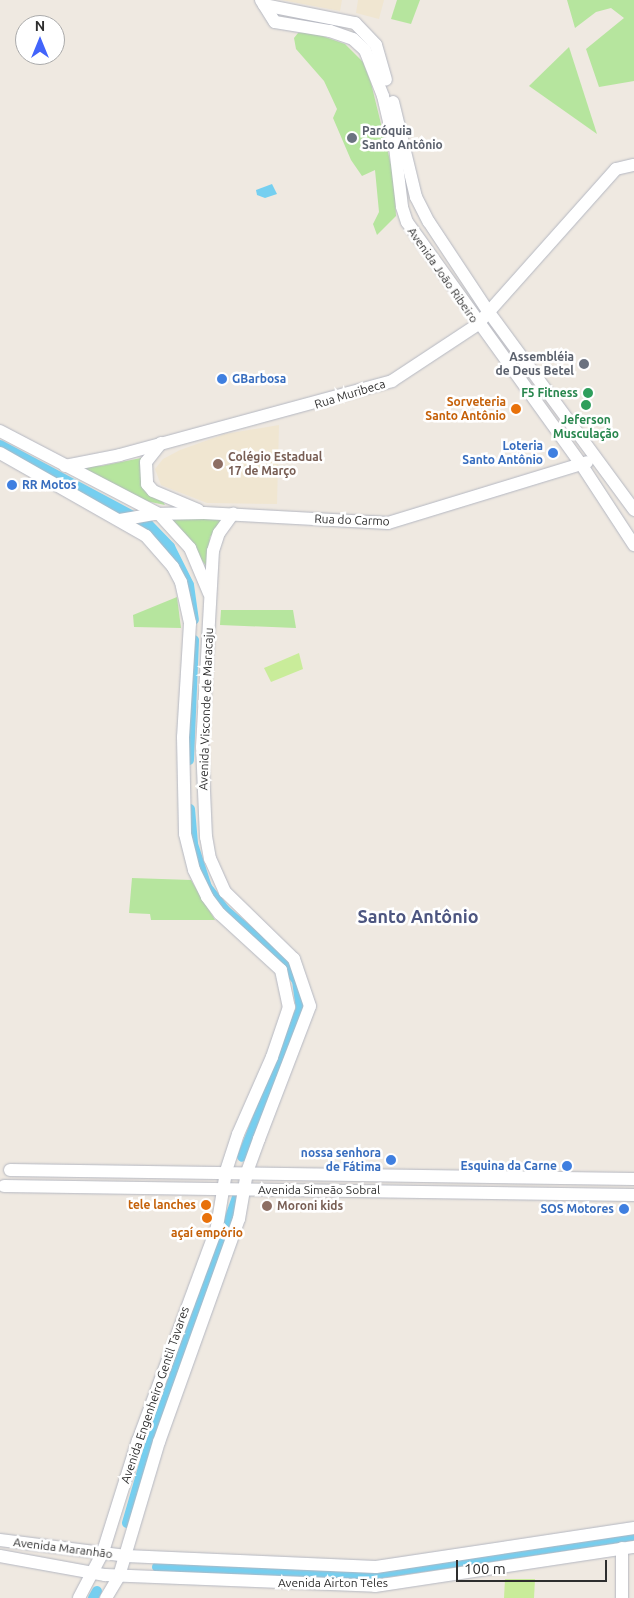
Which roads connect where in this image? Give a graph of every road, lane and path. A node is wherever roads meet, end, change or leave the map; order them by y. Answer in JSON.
{"nodes":[{"id":1,"x":263,"y":3,"type":"edge"},
{"id":2,"x":634,"y":165,"type":"edge"},
{"id":3,"x":488,"y":311,"type":"junction"},
{"id":4,"x":478,"y":325,"type":"junction"},
{"id":5,"x":0,"y":431,"type":"edge"},
{"id":6,"x":161,"y":444,"type":"junction"},
{"id":7,"x":0,"y":454,"type":"edge"},
{"id":8,"x":596,"y":458,"type":"junction"},
{"id":9,"x":581,"y":464,"type":"junction"},
{"id":10,"x":65,"y":466,"type":"junction"},
{"id":11,"x":634,"y":510,"type":"edge"},
{"id":12,"x":204,"y":513,"type":"junction"},
{"id":13,"x":156,"y":514,"type":"junction"},
{"id":14,"x":233,"y":514,"type":"junction"},
{"id":15,"x":125,"y":519,"type":"junction"},
{"id":16,"x":634,"y":545,"type":"edge"},
{"id":17,"x":211,"y":600,"type":"junction"},
{"id":18,"x":10,"y":1170,"type":"dead end"},
{"id":19,"x":226,"y":1172,"type":"junction"},
{"id":20,"x":247,"y":1172,"type":"junction"},
{"id":21,"x":634,"y":1179,"type":"edge"},
{"id":22,"x":4,"y":1186,"type":"dead end"},
{"id":23,"x":225,"y":1190,"type":"junction"},
{"id":24,"x":246,"y":1190,"type":"junction"},
{"id":25,"x":634,"y":1195,"type":"edge"},
{"id":26,"x":634,"y":1528,"type":"edge"},
{"id":27,"x":0,"y":1540,"type":"edge"},
{"id":28,"x":628,"y":1547,"type":"edge"},
{"id":29,"x":103,"y":1552,"type":"junction"},
{"id":30,"x":0,"y":1556,"type":"edge"},
{"id":31,"x":126,"y":1556,"type":"junction"},
{"id":32,"x":93,"y":1573,"type":"junction"},
{"id":33,"x":119,"y":1576,"type":"junction"},
{"id":34,"x":79,"y":1598,"type":"edge"},
{"id":35,"x":106,"y":1598,"type":"edge"},
{"id":36,"x":622,"y":1598,"type":"edge"}],
"edges":[{"from":1,"to":3,"type":"main road","name":"Avenida João Ribeiro"},
{"from":1,"to":4,"type":"main road","name":"Avenida João Ribeiro"},
{"from":2,"to":3,"type":"main road","name":"Rua Muribeca"},
{"from":3,"to":4,"type":"main road","name":"Rua Muribeca"},
{"from":3,"to":8,"type":"main road","name":"Avenida João Ribeiro"},
{"from":4,"to":6,"type":"main road","name":"Rua Muribeca"},
{"from":4,"to":9,"type":"main road","name":"Avenida João Ribeiro"},
{"from":5,"to":10,"type":"main road","name":"Avenida Visconde de Maracaju"},
{"from":6,"to":10,"type":"main road","name":"Rua Muribeca"},
{"from":6,"to":12,"type":"main road"},
{"from":7,"to":15,"type":"main road","name":"Avenida Visconde de Maracaju"},
{"from":8,"to":9,"type":"main road","name":"Rua do Carmo"},
{"from":8,"to":11,"type":"main road","name":"Avenida João Ribeiro"},
{"from":9,"to":14,"type":"main road","name":"Rua do Carmo"},
{"from":9,"to":16,"type":"main road","name":"Avenida João Ribeiro"},
{"from":10,"to":13,"type":"main road","name":"Avenida Visconde de Maracaju"},
{"from":12,"to":13,"type":"main road","name":"Rua do Carmo"},
{"from":12,"to":14,"type":"main road","name":"Rua do Carmo"},
{"from":13,"to":15,"type":"main road","name":"Rua do Carmo"},
{"from":13,"to":17,"type":"main road","name":"Avenida Visconde de Maracaju"},
{"from":14,"to":17,"type":"main road"},
{"from":15,"to":19,"type":"main road","name":"Avenida Visconde de Maracaju"},
{"from":17,"to":20,"type":"main road","name":"Avenida Visconde de Maracaju"},
{"from":18,"to":19,"type":"main road","name":"Avenida Simeão Sobral"},
{"from":19,"to":20,"type":"main road","name":"Avenida Simeão Sobral"},
{"from":19,"to":23,"type":"main road","name":"Avenida Visconde de Maracaju"},
{"from":20,"to":21,"type":"main road","name":"Avenida Simeão Sobral"},
{"from":20,"to":24,"type":"main road","name":"Avenida Engenheiro Gentil Tavares"},
{"from":22,"to":23,"type":"main road","name":"Avenida Simeão Sobral"},
{"from":23,"to":24,"type":"main road","name":"Avenida Simeão Sobral"},
{"from":23,"to":29,"type":"main road","name":"Avenida Engenheiro Gentil Tavares"},
{"from":24,"to":25,"type":"main road","name":"Avenida Simeão Sobral"},
{"from":24,"to":31,"type":"main road","name":"Avenida Engenheiro Gentil Tavares"},
{"from":26,"to":31,"type":"main road","name":"Avenida Airton Teles"},
{"from":27,"to":29,"type":"main road","name":"Avenida Maranhão"},
{"from":28,"to":33,"type":"main road","name":"Avenida Airton Teles"},
{"from":28,"to":36,"type":"main road"},
{"from":29,"to":31,"type":"main road","name":"Avenida Maranhão"},
{"from":29,"to":32,"type":"main road","name":"Avenida Engenheiro Gentil Tavares"},
{"from":30,"to":32,"type":"main road","name":"Avenida Maranhão"},
{"from":31,"to":33,"type":"main road","name":"Avenida Engenheiro Gentil Tavares"},
{"from":32,"to":33,"type":"main road","name":"Avenida Airton Teles"},
{"from":32,"to":34,"type":"main road","name":"Avenida Engenheiro Gentil Tavares"},
{"from":33,"to":35,"type":"main road"}]}
